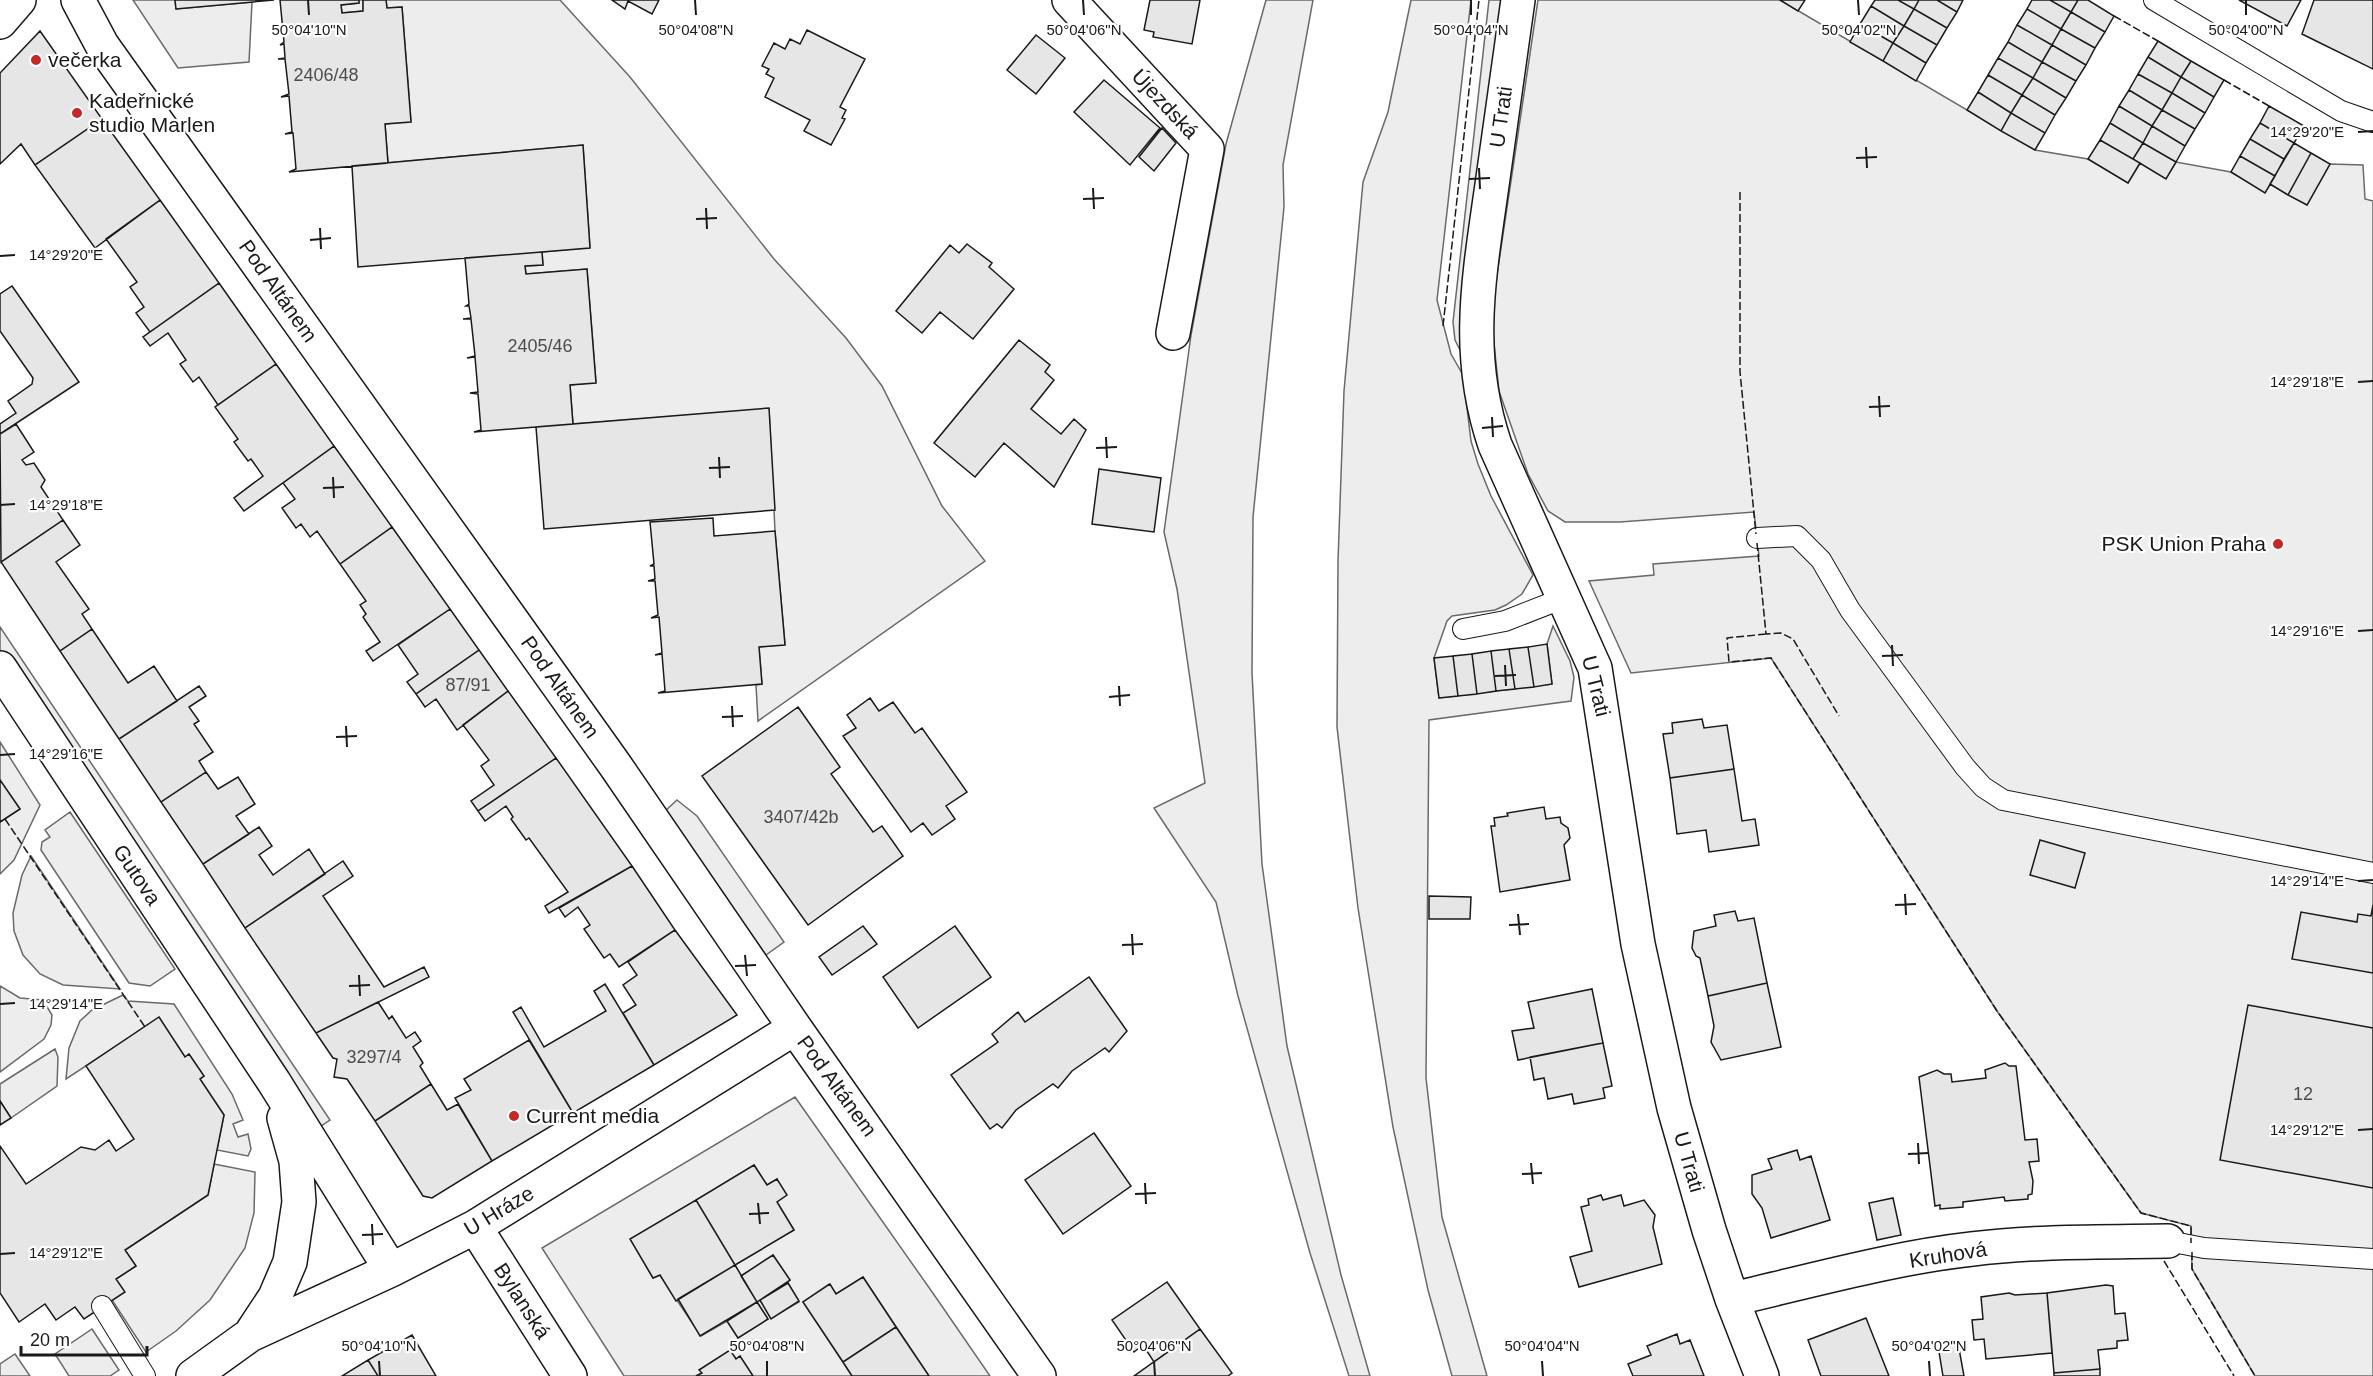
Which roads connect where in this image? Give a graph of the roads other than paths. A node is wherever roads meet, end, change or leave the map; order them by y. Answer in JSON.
{"nodes":[{"id":1,"x":19,"y":0,"type":"edge"},
{"id":2,"x":78,"y":0,"type":"edge"},
{"id":3,"x":1069,"y":0,"type":"edge"},
{"id":4,"x":1518,"y":0,"type":"edge"},
{"id":5,"x":2154,"y":0,"type":"edge"},
{"id":6,"x":0,"y":22,"type":"edge"},
{"id":7,"x":2373,"y":123,"type":"edge"},
{"id":8,"x":1173,"y":333,"type":"dead end"},
{"id":9,"x":1757,"y":538,"type":"dead end"},
{"id":10,"x":1564,"y":598,"type":"junction"},
{"id":11,"x":1463,"y":629,"type":"dead end"},
{"id":12,"x":0,"y":668,"type":"edge"},
{"id":13,"x":2373,"y":873,"type":"edge"},
{"id":14,"x":795,"y":1028,"type":"junction"},
{"id":15,"x":274,"y":1082,"type":"junction"},
{"id":16,"x":475,"y":1227,"type":"junction"},
{"id":17,"x":2168,"y":1241,"type":"joint"},
{"id":18,"x":2373,"y":1259,"type":"edge"},
{"id":19,"x":391,"y":1270,"type":"junction"},
{"id":20,"x":1732,"y":1299,"type":"junction"},
{"id":21,"x":102,"y":1306,"type":"dead end"},
{"id":22,"x":250,"y":1335,"type":"junction"},
{"id":23,"x":141,"y":1371,"type":"edge"},
{"id":24,"x":193,"y":1376,"type":"edge"},
{"id":25,"x":570,"y":1376,"type":"edge"},
{"id":26,"x":1039,"y":1376,"type":"edge"},
{"id":27,"x":1762,"y":1376,"type":"edge"}],
"edges":[{"from":1,"to":6,"type":"street"},
{"from":2,"to":14,"type":"street","name":"Pod Altánem"},
{"from":3,"to":8,"type":"street","name":"Újezdská"},
{"from":4,"to":10,"type":"street","name":"U Trati"},
{"from":5,"to":7,"type":"lane"},
{"from":9,"to":13,"type":"lane"},
{"from":10,"to":11,"type":"lane"},
{"from":10,"to":20,"type":"street","name":"U Trati"},
{"from":12,"to":15,"type":"street","name":"Gutova"},
{"from":14,"to":16,"type":"street","name":"U Hráze"},
{"from":14,"to":26,"type":"street","name":"Pod Altánem"},
{"from":15,"to":19,"type":"street","name":"Gutova"},
{"from":15,"to":22,"type":"street","name":"Gutova"},
{"from":16,"to":19,"type":"street","name":"U Hráze"},
{"from":16,"to":25,"type":"street","name":"Bylanská"},
{"from":17,"to":18,"type":"lane"},
{"from":17,"to":20,"type":"street","name":"Kruhová"},
{"from":19,"to":22,"type":"street","name":"U Hráze"},
{"from":20,"to":27,"type":"street","name":"U Trati"},
{"from":21,"to":23,"type":"lane"},
{"from":22,"to":24,"type":"street","name":"U Hráze"}]}
